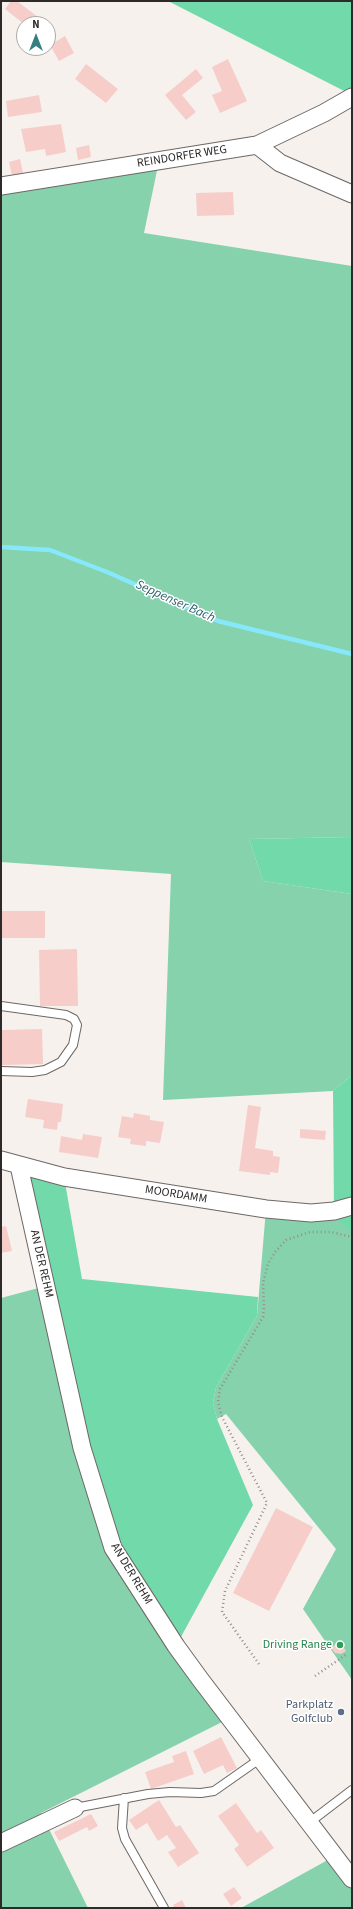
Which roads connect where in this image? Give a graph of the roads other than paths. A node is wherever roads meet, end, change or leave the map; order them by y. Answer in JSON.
{"nodes":[{"id":1,"x":352,"y":97,"type":"edge"},
{"id":2,"x":257,"y":145,"type":"junction"},
{"id":3,"x":1,"y":186,"type":"edge"},
{"id":4,"x":352,"y":194,"type":"edge"},
{"id":5,"x":1,"y":1006,"type":"edge"},
{"id":6,"x":1,"y":1071,"type":"edge"},
{"id":7,"x":1,"y":1160,"type":"edge"},
{"id":8,"x":19,"y":1166,"type":"junction"},
{"id":9,"x":352,"y":1206,"type":"edge"},
{"id":10,"x":260,"y":1758,"type":"junction"},
{"id":11,"x":352,"y":1790,"type":"edge"},
{"id":12,"x":124,"y":1798,"type":"junction"},
{"id":13,"x":75,"y":1808,"type":"joint"},
{"id":14,"x":310,"y":1822,"type":"junction"},
{"id":15,"x":1,"y":1843,"type":"edge"},
{"id":16,"x":352,"y":1879,"type":"edge"},
{"id":17,"x":164,"y":1908,"type":"edge"}],
"edges":[{"from":1,"to":2,"type":"street","name":"REINDORFER WEG"},
{"from":2,"to":3,"type":"street","name":"REINDORFER WEG"},
{"from":2,"to":4,"type":"street"},
{"from":5,"to":6,"type":"lane"},
{"from":7,"to":8,"type":"street","name":"MOORDAMM"},
{"from":8,"to":9,"type":"street","name":"MOORDAMM"},
{"from":8,"to":10,"type":"street","name":"AN DER REHM"},
{"from":10,"to":12,"type":"lane"},
{"from":10,"to":14,"type":"street","name":"AN DER REHM"},
{"from":11,"to":14,"type":"lane"},
{"from":12,"to":13,"type":"lane"},
{"from":12,"to":17,"type":"lane"},
{"from":13,"to":15,"type":"street"},
{"from":14,"to":16,"type":"street","name":"AN DER REHM"}]}
